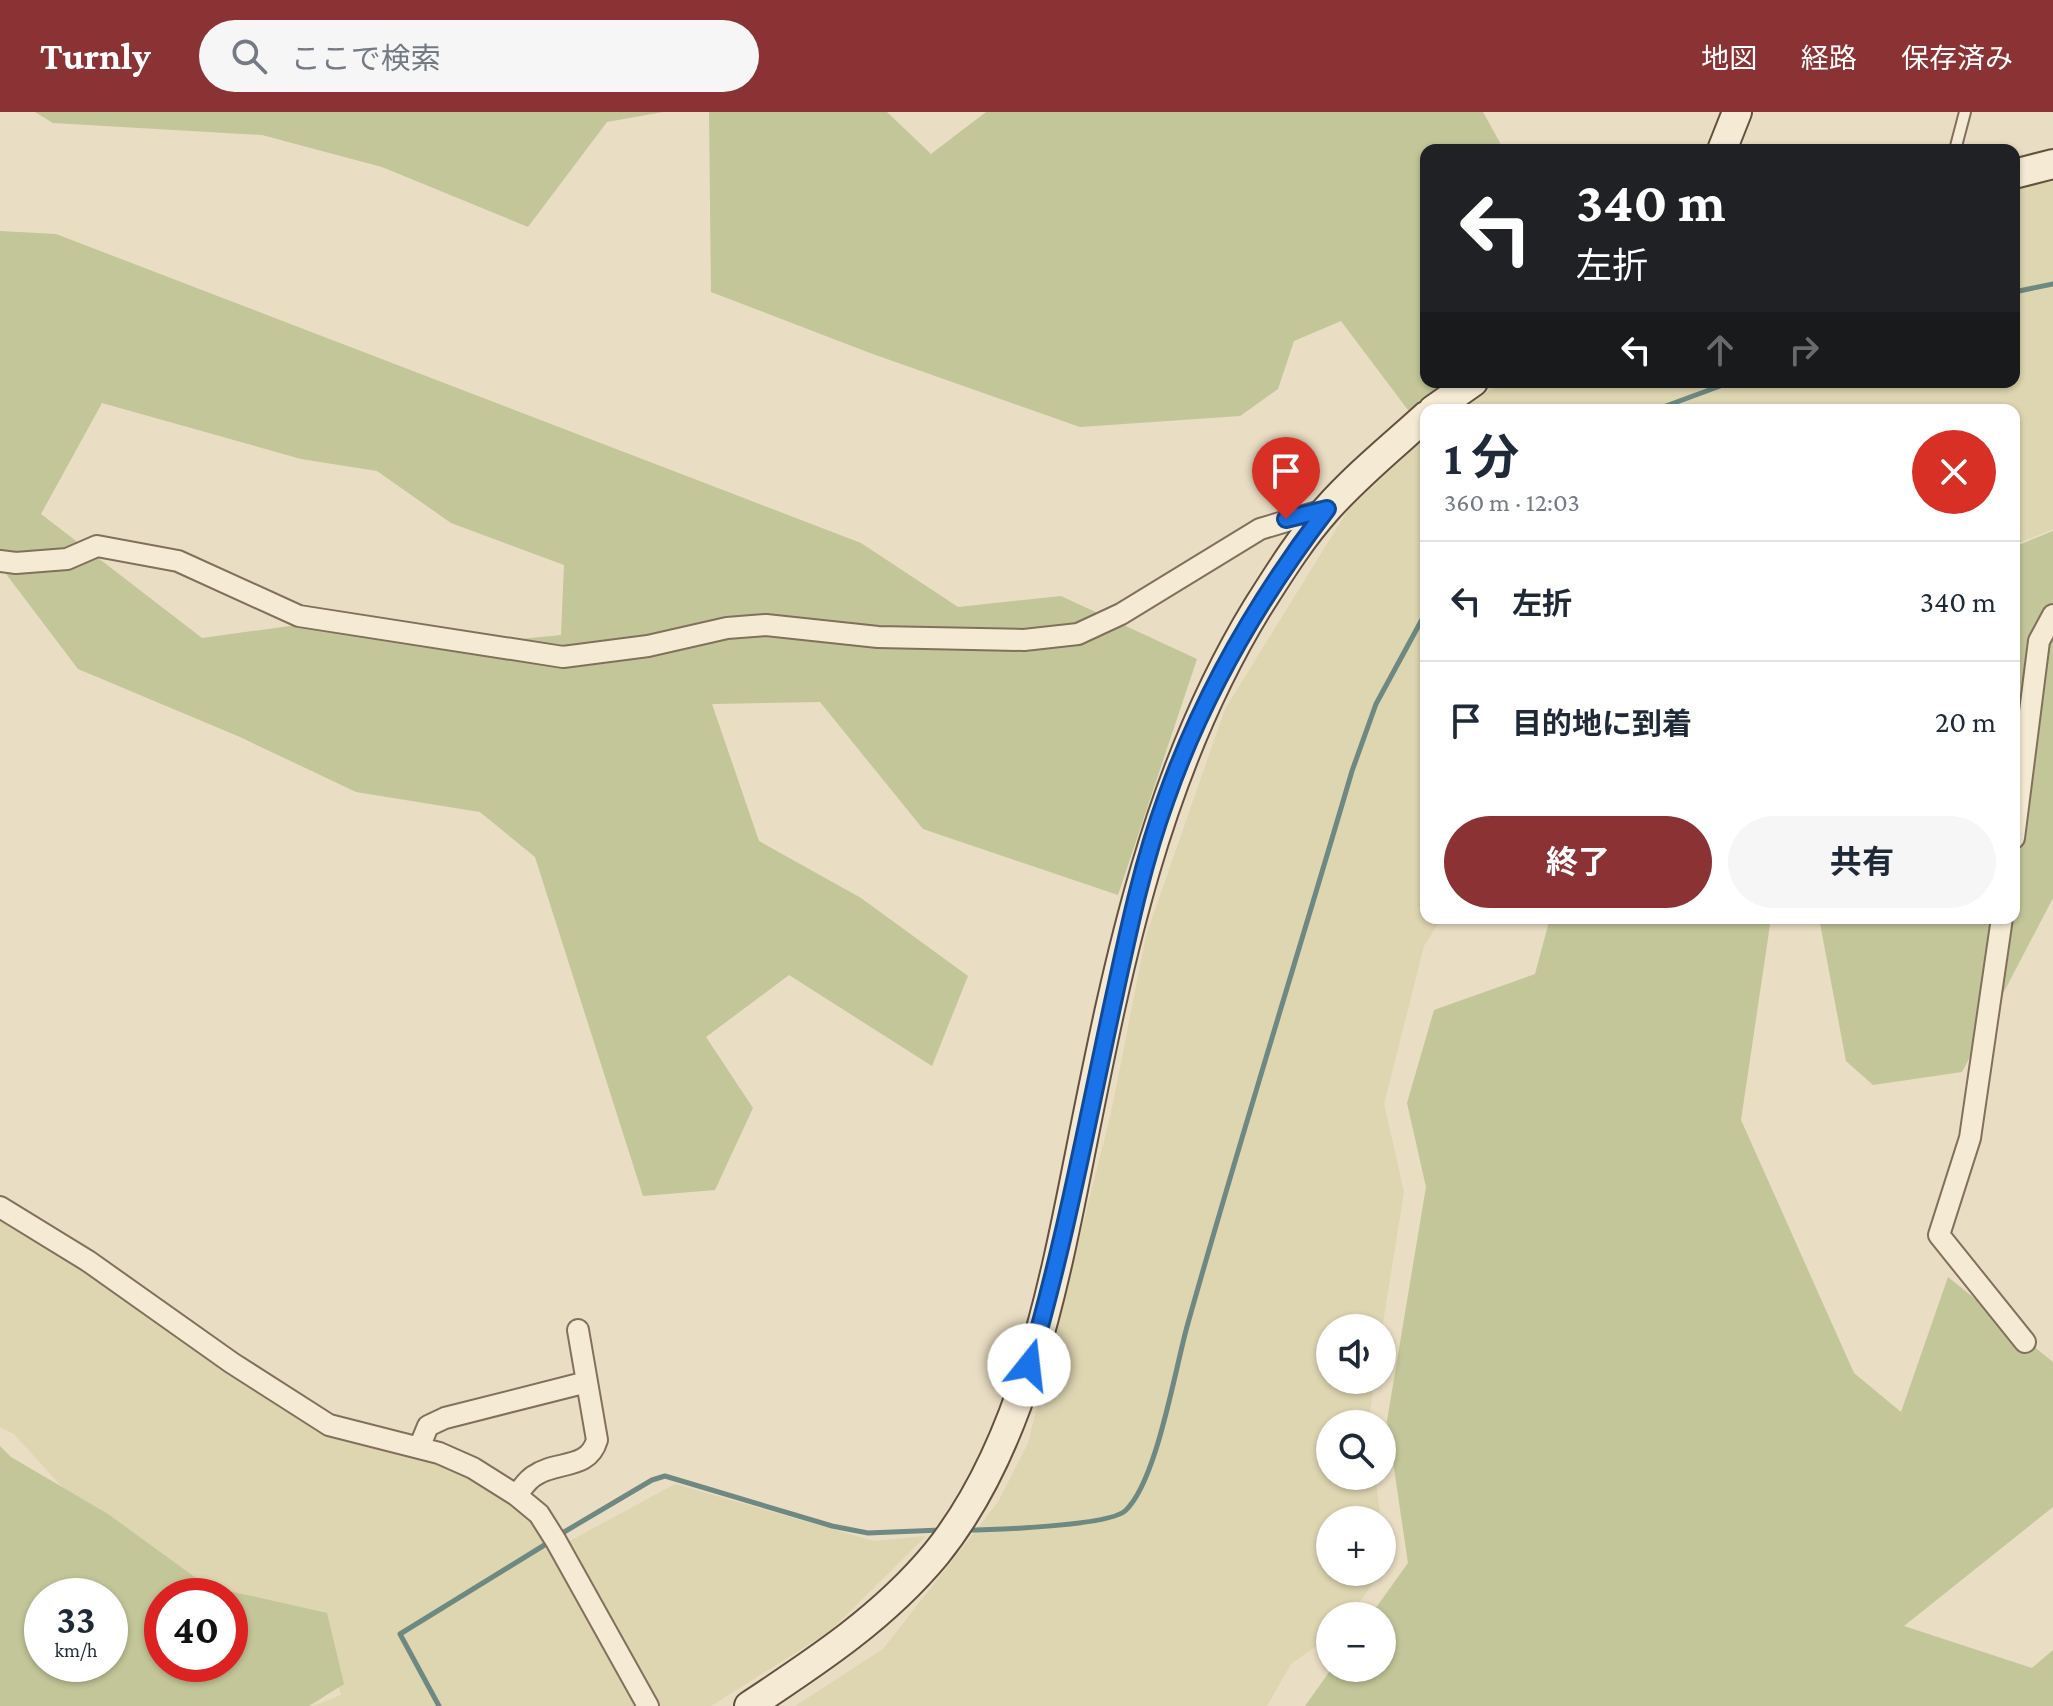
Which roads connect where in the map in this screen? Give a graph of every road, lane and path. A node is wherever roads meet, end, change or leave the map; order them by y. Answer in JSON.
{"nodes":[{"id":1,"x":1737,"y":112,"type":"edge"},
{"id":2,"x":1965,"y":112,"type":"edge"},
{"id":3,"x":1724,"y":144,"type":"edge"},
{"id":4,"x":1957,"y":144,"type":"edge"},
{"id":5,"x":2053,"y":164,"type":"edge"},
{"id":6,"x":2020,"y":172,"type":"edge"},
{"id":7,"x":1464,"y":388,"type":"edge"},
{"id":8,"x":1442,"y":404,"type":"edge"},
{"id":9,"x":1420,"y":422,"type":"edge"},
{"id":10,"x":1327,"y":509,"type":"junction"},
{"id":11,"x":0,"y":561,"type":"edge"},
{"id":12,"x":2053,"y":615,"type":"edge"},
{"id":13,"x":2020,"y":791,"type":"edge"},
{"id":14,"x":2001,"y":924,"type":"edge"},
{"id":15,"x":0,"y":1207,"type":"edge"},
{"id":16,"x":578,"y":1330,"type":"dead end"},
{"id":17,"x":2025,"y":1342,"type":"dead end"},
{"id":18,"x":587,"y":1382,"type":"junction"},
{"id":19,"x":419,"y":1448,"type":"junction"},
{"id":20,"x":516,"y":1495,"type":"junction"},
{"id":21,"x":648,"y":1706,"type":"edge"},
{"id":22,"x":749,"y":1706,"type":"edge"}],
"edges":[{"from":1,"to":3,"type":"street"},
{"from":2,"to":4,"type":"lane"},
{"from":5,"to":6,"type":"street"},
{"from":7,"to":8,"type":"street"},
{"from":9,"to":10,"type":"street"},
{"from":10,"to":11,"type":"street"},
{"from":10,"to":22,"type":"street"},
{"from":12,"to":13,"type":"street"},
{"from":14,"to":17,"type":"street"},
{"from":15,"to":19,"type":"street"},
{"from":16,"to":18,"type":"street"},
{"from":18,"to":19,"type":"street"},
{"from":18,"to":20,"type":"street"},
{"from":19,"to":20,"type":"street"},
{"from":20,"to":21,"type":"street"}]}
